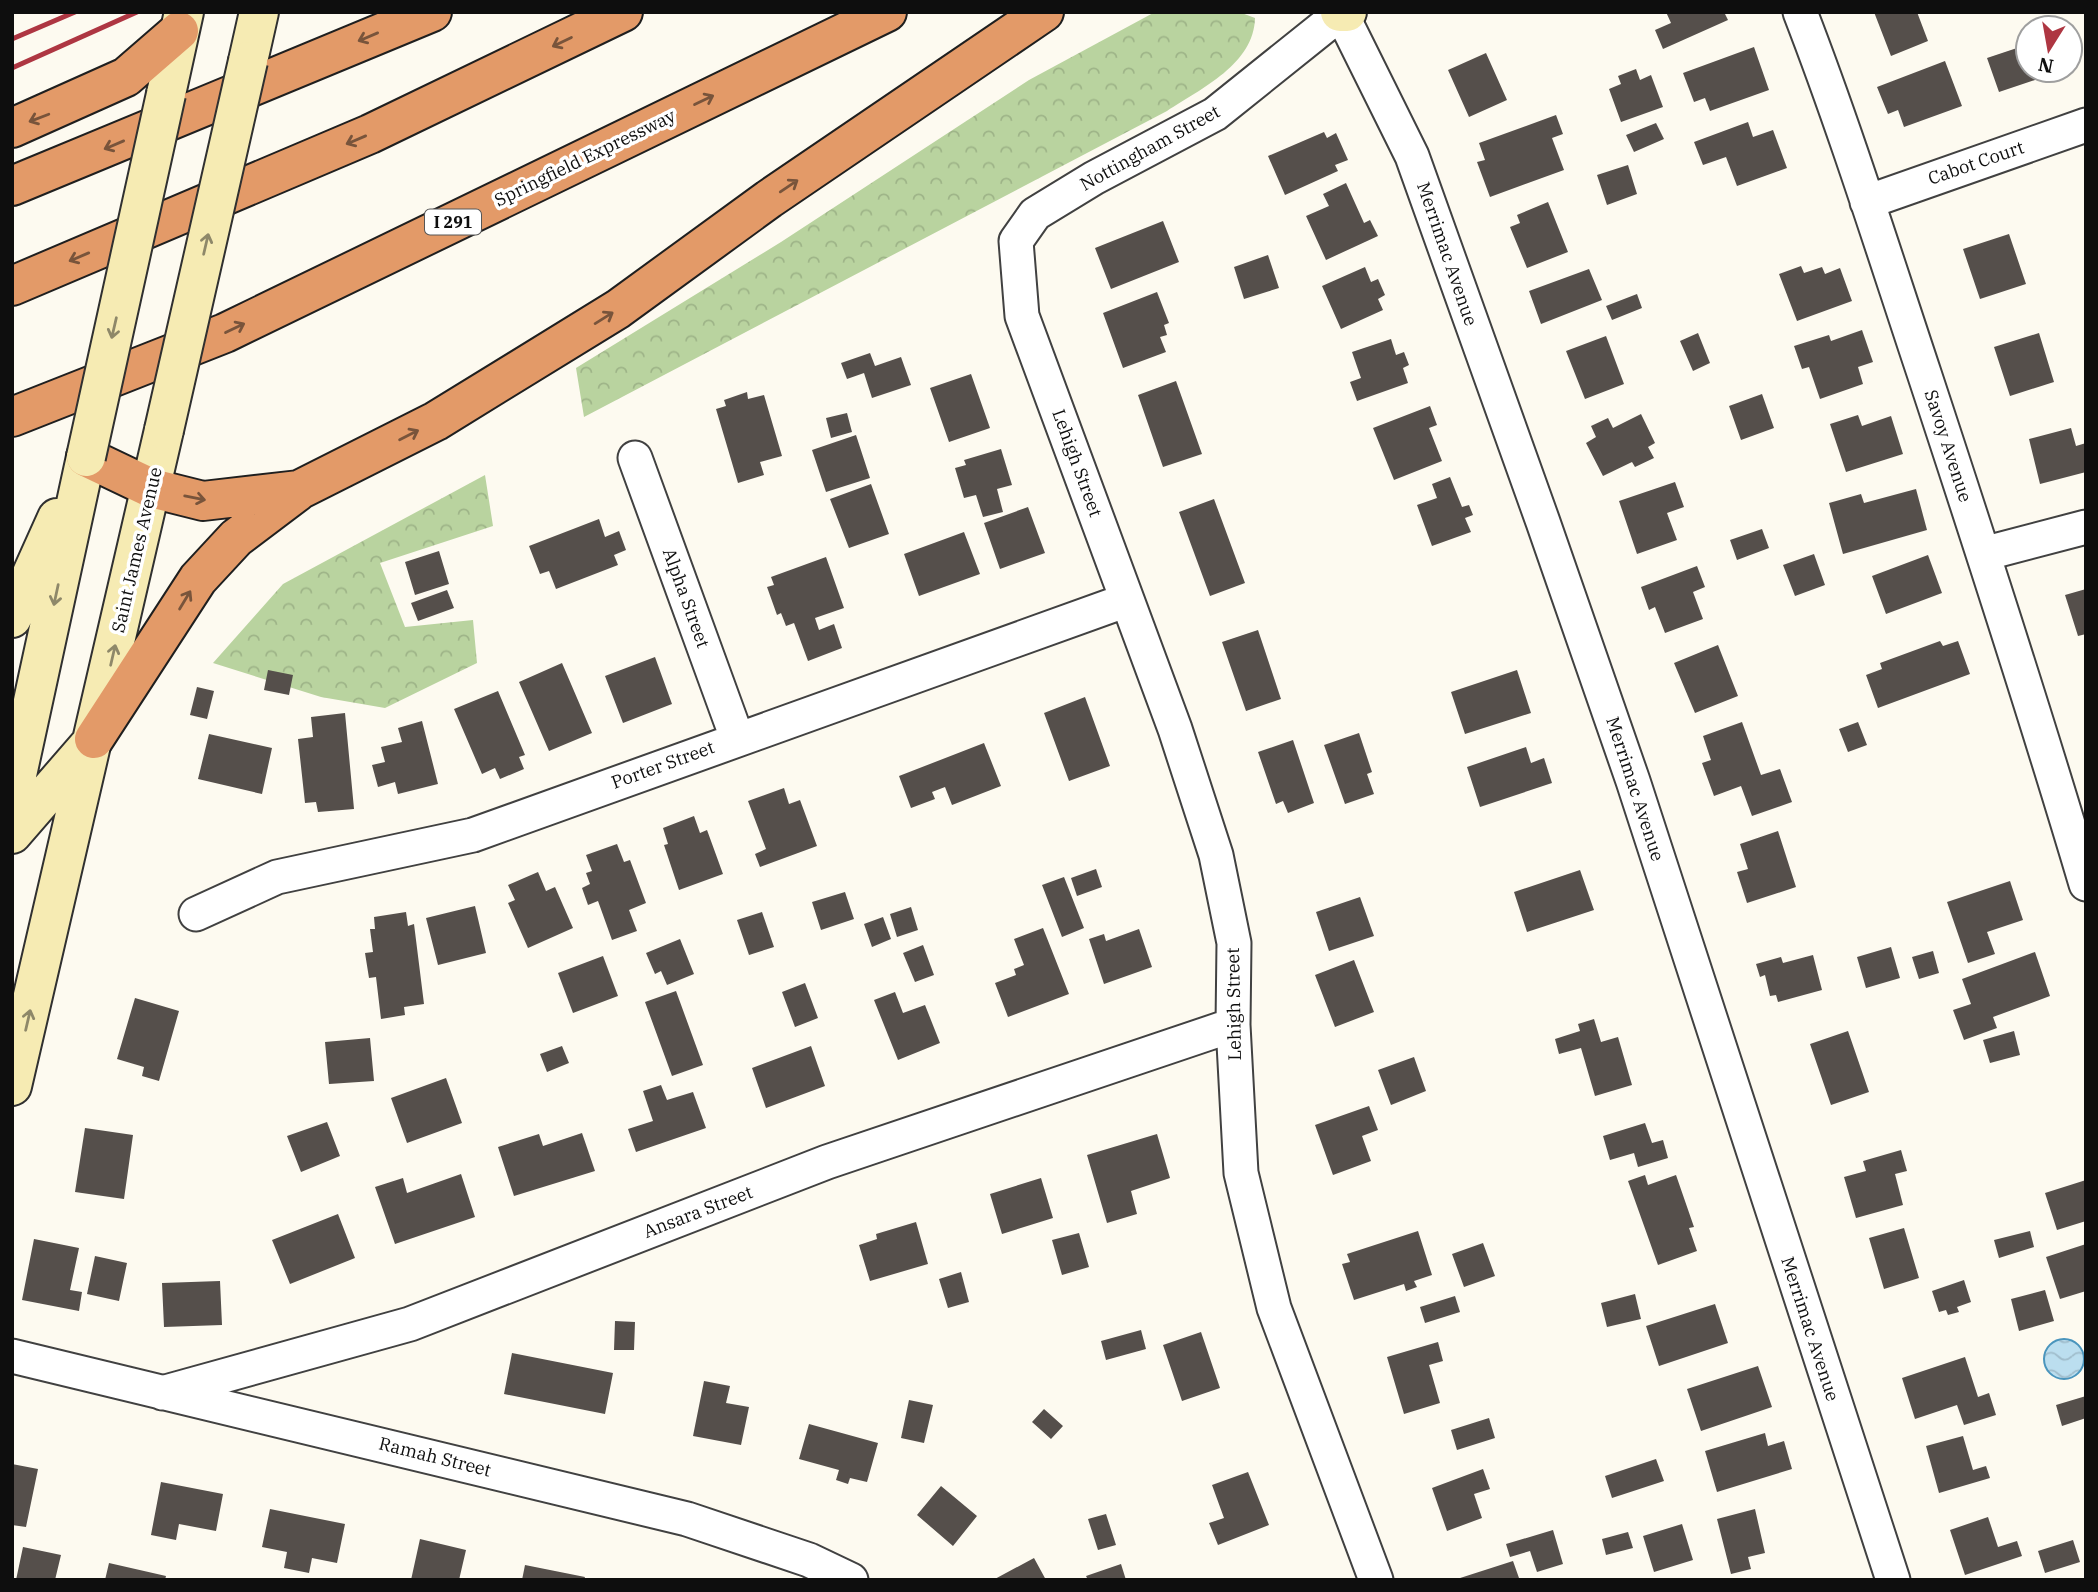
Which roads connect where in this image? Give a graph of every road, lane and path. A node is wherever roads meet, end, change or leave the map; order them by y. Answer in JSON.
{"nodes":[{"id":1,"x":259,"y":12,"type":"edge"},
{"id":2,"x":432,"y":12,"type":"edge"},
{"id":3,"x":623,"y":12,"type":"edge"},
{"id":4,"x":887,"y":12,"type":"edge"},
{"id":5,"x":1044,"y":12,"type":"edge"},
{"id":6,"x":1347,"y":12,"type":"edge"},
{"id":7,"x":1800,"y":12,"type":"edge"},
{"id":8,"x":1340,"y":13,"type":"edge"},
{"id":9,"x":182,"y":20,"type":"edge"},
{"id":10,"x":2086,"y":125,"type":"edge"},
{"id":11,"x":12,"y":128,"type":"edge"},
{"id":12,"x":12,"y":186,"type":"edge"},
{"id":13,"x":1867,"y":202,"type":"junction"},
{"id":14,"x":12,"y":286,"type":"edge"},
{"id":15,"x":1022,"y":316,"type":"joint"},
{"id":16,"x":12,"y":417,"type":"edge"},
{"id":17,"x":86,"y":457,"type":"junction"},
{"id":18,"x":635,"y":458,"type":"dead end"},
{"id":19,"x":151,"y":488,"type":"junction"},
{"id":20,"x":299,"y":490,"type":"junction"},
{"id":21,"x":2086,"y":527,"type":"edge"},
{"id":22,"x":1983,"y":554,"type":"junction"},
{"id":23,"x":1127,"y":600,"type":"junction"},
{"id":24,"x":12,"y":618,"type":"edge"},
{"id":25,"x":737,"y":738,"type":"junction"},
{"id":26,"x":94,"y":739,"type":"junction"},
{"id":27,"x":12,"y":797,"type":"edge"},
{"id":28,"x":12,"y":834,"type":"edge"},
{"id":29,"x":2086,"y":884,"type":"edge"},
{"id":30,"x":196,"y":915,"type":"dead end"},
{"id":31,"x":1233,"y":1025,"type":"junction"},
{"id":32,"x":12,"y":1086,"type":"edge"},
{"id":33,"x":12,"y":1356,"type":"edge"},
{"id":34,"x":162,"y":1393,"type":"junction"},
{"id":35,"x":1890,"y":1579,"type":"edge"},
{"id":36,"x":850,"y":1580,"type":"edge"},
{"id":37,"x":1376,"y":1580,"type":"edge"}],
"edges":[{"from":19,"to":1,"type":"main road","name":"Saint James Avenue","one_way":true,"bridge":true},
{"from":2,"to":12,"type":"highway","one_way":true},
{"from":3,"to":14,"type":"highway","one_way":true},
{"from":16,"to":4,"type":"highway","name":"Springfield Expressway","number":"I 291","one_way":true},
{"from":20,"to":5,"type":"highway","one_way":true},
{"from":6,"to":8,"type":"main road","name":"Nottingham Street"},
{"from":7,"to":13,"type":"street","name":"Savoy Avenue"},
{"from":8,"to":15,"type":"street","name":"Nottingham Street"},
{"from":8,"to":35,"type":"street","name":"Merrimac Avenue"},
{"from":9,"to":11,"type":"highway","one_way":true},
{"from":9,"to":17,"type":"main road","one_way":true,"bridge":true},
{"from":10,"to":13,"type":"street","name":"Cabot Court"},
{"from":13,"to":22,"type":"street","name":"Savoy Avenue"},
{"from":15,"to":23,"type":"street","name":"Lehigh Street"},
{"from":17,"to":19,"type":"highway"},
{"from":17,"to":24,"type":"main road"},
{"from":17,"to":27,"type":"main road","one_way":true},
{"from":18,"to":25,"type":"street","name":"Alpha Street"},
{"from":19,"to":20,"type":"highway","one_way":true},
{"from":26,"to":19,"type":"main road","name":"Saint James Avenue","one_way":true},
{"from":26,"to":20,"type":"highway","one_way":true},
{"from":21,"to":22,"type":"street"},
{"from":22,"to":29,"type":"street","name":"Savoy Avenue"},
{"from":23,"to":25,"type":"street","name":"Porter Street"},
{"from":23,"to":31,"type":"street","name":"Lehigh Street"},
{"from":25,"to":30,"type":"street","name":"Porter Street"},
{"from":26,"to":28,"type":"main road"},
{"from":32,"to":26,"type":"main road","name":"Saint James Avenue","one_way":true},
{"from":31,"to":34,"type":"street","name":"Ansara Street"},
{"from":31,"to":37,"type":"street","name":"Lehigh Street"},
{"from":33,"to":34,"type":"street","name":"Ramah Street"},
{"from":34,"to":36,"type":"street","name":"Ramah Street"}]}
